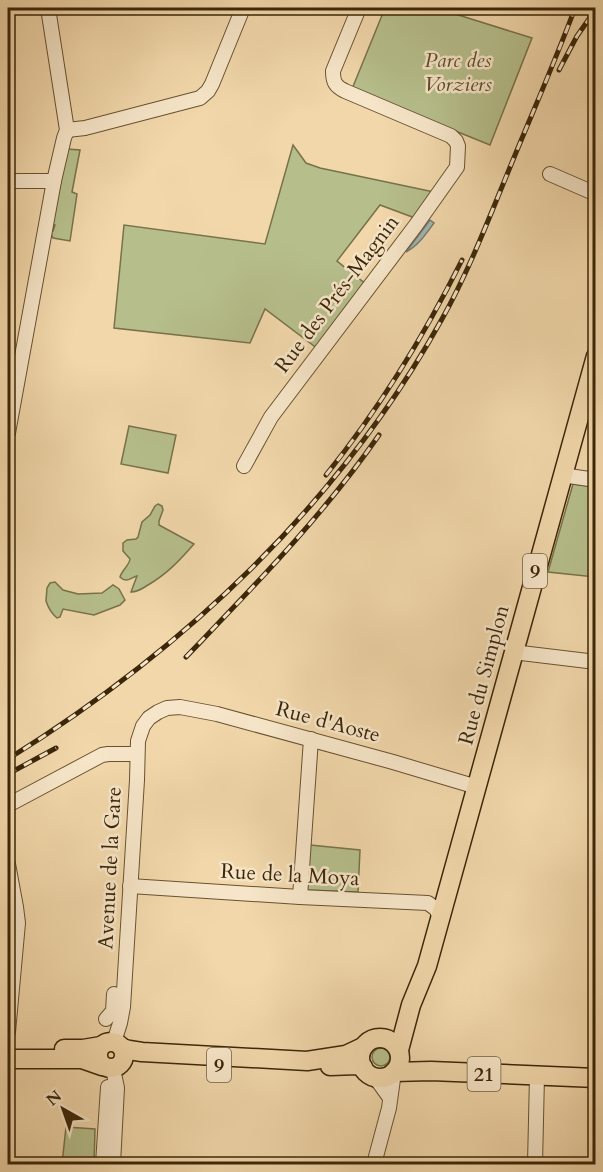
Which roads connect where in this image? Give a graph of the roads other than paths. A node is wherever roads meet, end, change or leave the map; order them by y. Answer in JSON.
{"nodes":[{"id":1,"x":48,"y":8,"type":"edge"},
{"id":2,"x":243,"y":8,"type":"edge"},
{"id":3,"x":359,"y":8,"type":"edge"},
{"id":4,"x":67,"y":130,"type":"junction"},
{"id":5,"x":550,"y":174,"type":"dead end"},
{"id":6,"x":8,"y":181,"type":"edge"},
{"id":7,"x":54,"y":182,"type":"junction"},
{"id":8,"x":596,"y":194,"type":"edge"},
{"id":9,"x":595,"y":357,"type":"edge"},
{"id":10,"x":8,"y":433,"type":"edge"},
{"id":11,"x":244,"y":466,"type":"dead end"},
{"id":12,"x":562,"y":475,"type":"junction"},
{"id":13,"x":596,"y":480,"type":"edge"},
{"id":14,"x":513,"y":652,"type":"junction"},
{"id":15,"x":596,"y":662,"type":"edge"},
{"id":16,"x":167,"y":708,"type":"joint"},
{"id":17,"x":311,"y":739,"type":"junction"},
{"id":18,"x":136,"y":754,"type":"junction"},
{"id":19,"x":128,"y":781,"type":"dead end"},
{"id":20,"x":477,"y":787,"type":"junction"},
{"id":21,"x":8,"y":805,"type":"edge"},
{"id":22,"x":8,"y":864,"type":"edge"},
{"id":23,"x":130,"y":886,"type":"junction"},
{"id":24,"x":300,"y":897,"type":"junction"},
{"id":25,"x":441,"y":918,"type":"junction"},
{"id":26,"x":411,"y":1005,"type":"junction"},
{"id":27,"x":106,"y":1019,"type":"dead end"},
{"id":28,"x":8,"y":1032,"type":"edge"},
{"id":29,"x":371,"y":1042,"type":"junction"},
{"id":30,"x":8,"y":1049,"type":"edge"},
{"id":31,"x":112,"y":1055,"type":"junction"},
{"id":32,"x":8,"y":1059,"type":"edge"},
{"id":33,"x":398,"y":1059,"type":"junction"},
{"id":34,"x":369,"y":1072,"type":"junction"},
{"id":35,"x":537,"y":1076,"type":"junction"},
{"id":36,"x":596,"y":1078,"type":"edge"},
{"id":37,"x":108,"y":1087,"type":"dead end"},
{"id":38,"x":390,"y":1098,"type":"junction"},
{"id":39,"x":103,"y":1164,"type":"edge"},
{"id":40,"x":113,"y":1164,"type":"edge"},
{"id":41,"x":374,"y":1164,"type":"edge"},
{"id":42,"x":535,"y":1164,"type":"edge"}],
"edges":[{"from":1,"to":4,"type":"street"},
{"from":2,"to":4,"type":"street"},
{"from":3,"to":11,"type":"street","name":"Rue des Prés-Magnin"},
{"from":4,"to":7,"type":"street"},
{"from":5,"to":8,"type":"street"},
{"from":6,"to":7,"type":"street"},
{"from":7,"to":10,"type":"street"},
{"from":9,"to":12,"type":"main road","name":"Rue du Simplon","number":"9"},
{"from":12,"to":13,"type":"street"},
{"from":12,"to":14,"type":"main road","name":"Rue du Simplon","number":"9"},
{"from":14,"to":15,"type":"street"},
{"from":14,"to":20,"type":"main road","name":"Rue du Simplon","number":"9"},
{"from":16,"to":17,"type":"street","name":"Rue d'Aoste"},
{"from":16,"to":18,"type":"street","name":"Avenue de la Gare"},
{"from":17,"to":20,"type":"street","name":"Rue d'Aoste"},
{"from":17,"to":24,"type":"street"},
{"from":18,"to":21,"type":"street"},
{"from":18,"to":23,"type":"street","name":"Avenue de la Gare"},
{"from":19,"to":27,"type":"street"},
{"from":20,"to":25,"type":"main road","name":"Rue du Simplon","number":"9"},
{"from":22,"to":28,"type":"street"},
{"from":23,"to":24,"type":"street","name":"Rue de la Moya"},
{"from":23,"to":31,"type":"street","name":"Avenue de la Gare"},
{"from":24,"to":25,"type":"street","name":"Rue de la Moya"},
{"from":25,"to":26,"type":"main road","name":"Rue du Simplon","number":"9"},
{"from":26,"to":29,"type":"main road","name":"Rue du Simplon","number":"9"},
{"from":26,"to":33,"type":"main road","name":"Rue du Simplon","number":"9"},
{"from":29,"to":31,"type":"main road","number":"9"},
{"from":29,"to":33,"type":"main road"},
{"from":29,"to":34,"type":"main road"},
{"from":30,"to":31,"type":"main road","number":"9"},
{"from":31,"to":32,"type":"main road","number":"9"},
{"from":31,"to":34,"type":"main road","number":"9"},
{"from":31,"to":40,"type":"street","name":"Avenue de la Gare"},
{"from":33,"to":34,"type":"main road","number":"9"},
{"from":33,"to":35,"type":"main road","number":"21"},
{"from":33,"to":38,"type":"street","name":"Rue du Simplon"},
{"from":34,"to":38,"type":"street"},
{"from":35,"to":36,"type":"main road","number":"21"},
{"from":35,"to":42,"type":"street"},
{"from":37,"to":39,"type":"street"},
{"from":38,"to":41,"type":"street","name":"Rue du Simplon"}]}
